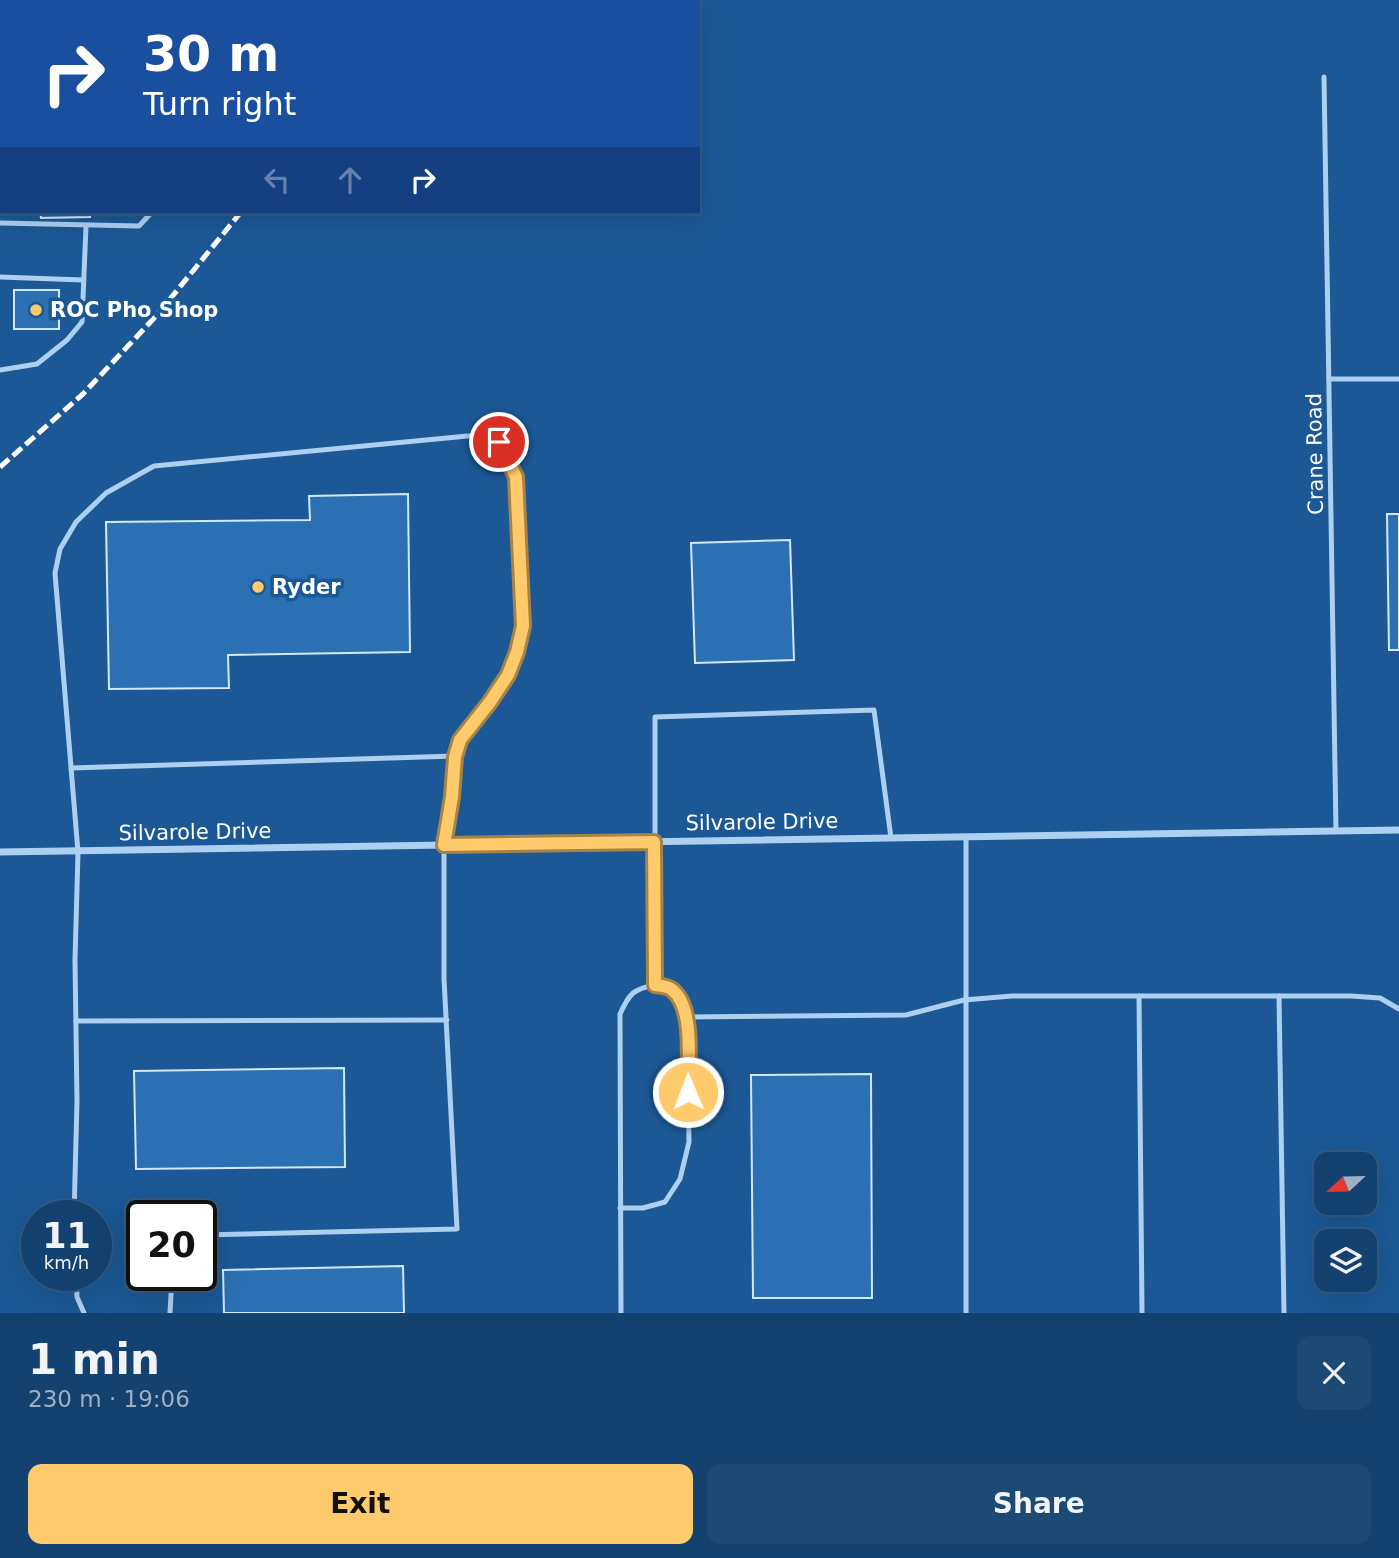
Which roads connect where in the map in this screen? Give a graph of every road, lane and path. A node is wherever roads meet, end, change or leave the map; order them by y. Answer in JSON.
{"nodes":[{"id":1,"x":1325,"y":77,"type":"dead end"},
{"id":2,"x":150,"y":214,"type":"edge"},
{"id":3,"x":0,"y":223,"type":"edge"},
{"id":4,"x":86,"y":226,"type":"junction"},
{"id":5,"x":0,"y":277,"type":"edge"},
{"id":6,"x":83,"y":279,"type":"junction"},
{"id":7,"x":0,"y":370,"type":"edge"},
{"id":8,"x":1329,"y":379,"type":"junction"},
{"id":9,"x":1399,"y":379,"type":"edge"},
{"id":10,"x":455,"y":757,"type":"junction"},
{"id":11,"x":71,"y":768,"type":"junction"},
{"id":12,"x":1336,"y":831,"type":"junction"},
{"id":13,"x":1399,"y":831,"type":"edge"},
{"id":14,"x":966,"y":837,"type":"junction"},
{"id":15,"x":891,"y":838,"type":"junction"},
{"id":16,"x":654,"y":842,"type":"junction"},
{"id":17,"x":444,"y":845,"type":"junction"},
{"id":18,"x":0,"y":852,"type":"edge"},
{"id":19,"x":78,"y":852,"type":"junction"},
{"id":20,"x":655,"y":985,"type":"junction"},
{"id":21,"x":1139,"y":996,"type":"junction"},
{"id":22,"x":1279,"y":996,"type":"junction"},
{"id":23,"x":964,"y":1000,"type":"junction"},
{"id":24,"x":1399,"y":1009,"type":"edge"},
{"id":25,"x":687,"y":1017,"type":"junction"},
{"id":26,"x":447,"y":1020,"type":"junction"},
{"id":27,"x":76,"y":1021,"type":"junction"},
{"id":28,"x":74,"y":1200,"type":"edge"},
{"id":29,"x":620,"y":1208,"type":"junction"},
{"id":30,"x":217,"y":1236,"type":"edge"},
{"id":31,"x":77,"y":1291,"type":"edge"},
{"id":32,"x":171,"y":1291,"type":"edge"},
{"id":33,"x":84,"y":1313,"type":"edge"},
{"id":34,"x":170,"y":1313,"type":"edge"},
{"id":35,"x":621,"y":1313,"type":"edge"},
{"id":36,"x":966,"y":1313,"type":"edge"},
{"id":37,"x":1142,"y":1313,"type":"edge"},
{"id":38,"x":1284,"y":1313,"type":"edge"}],
"edges":[{"from":1,"to":8,"type":"lane","name":"Crane Road"},
{"from":2,"to":4,"type":"lane"},
{"from":3,"to":4,"type":"lane"},
{"from":4,"to":6,"type":"lane"},
{"from":5,"to":6,"type":"lane"},
{"from":6,"to":7,"type":"lane"},
{"from":8,"to":9,"type":"lane"},
{"from":8,"to":12,"type":"lane","name":"Crane Road"},
{"from":10,"to":11,"type":"lane"},
{"from":10,"to":11,"type":"lane"},
{"from":10,"to":17,"type":"lane"},
{"from":11,"to":19,"type":"lane"},
{"from":12,"to":13,"type":"street","name":"Silvarole Drive"},
{"from":12,"to":14,"type":"street","name":"Silvarole Drive"},
{"from":14,"to":15,"type":"street","name":"Silvarole Drive"},
{"from":14,"to":23,"type":"lane"},
{"from":15,"to":16,"type":"street","name":"Silvarole Drive"},
{"from":15,"to":16,"type":"lane"},
{"from":16,"to":17,"type":"street","name":"Silvarole Drive"},
{"from":16,"to":20,"type":"lane"},
{"from":17,"to":19,"type":"street","name":"Silvarole Drive"},
{"from":17,"to":26,"type":"lane"},
{"from":18,"to":19,"type":"street","name":"Silvarole Drive"},
{"from":19,"to":27,"type":"lane"},
{"from":20,"to":25,"type":"lane"},
{"from":20,"to":29,"type":"lane"},
{"from":21,"to":22,"type":"lane"},
{"from":21,"to":23,"type":"lane"},
{"from":21,"to":37,"type":"lane"},
{"from":22,"to":24,"type":"lane"},
{"from":22,"to":38,"type":"lane"},
{"from":23,"to":25,"type":"lane"},
{"from":23,"to":36,"type":"lane"},
{"from":25,"to":29,"type":"lane"},
{"from":26,"to":27,"type":"lane"},
{"from":26,"to":30,"type":"lane"},
{"from":27,"to":28,"type":"lane"},
{"from":29,"to":35,"type":"lane"},
{"from":31,"to":33,"type":"lane"},
{"from":32,"to":34,"type":"lane"}]}
